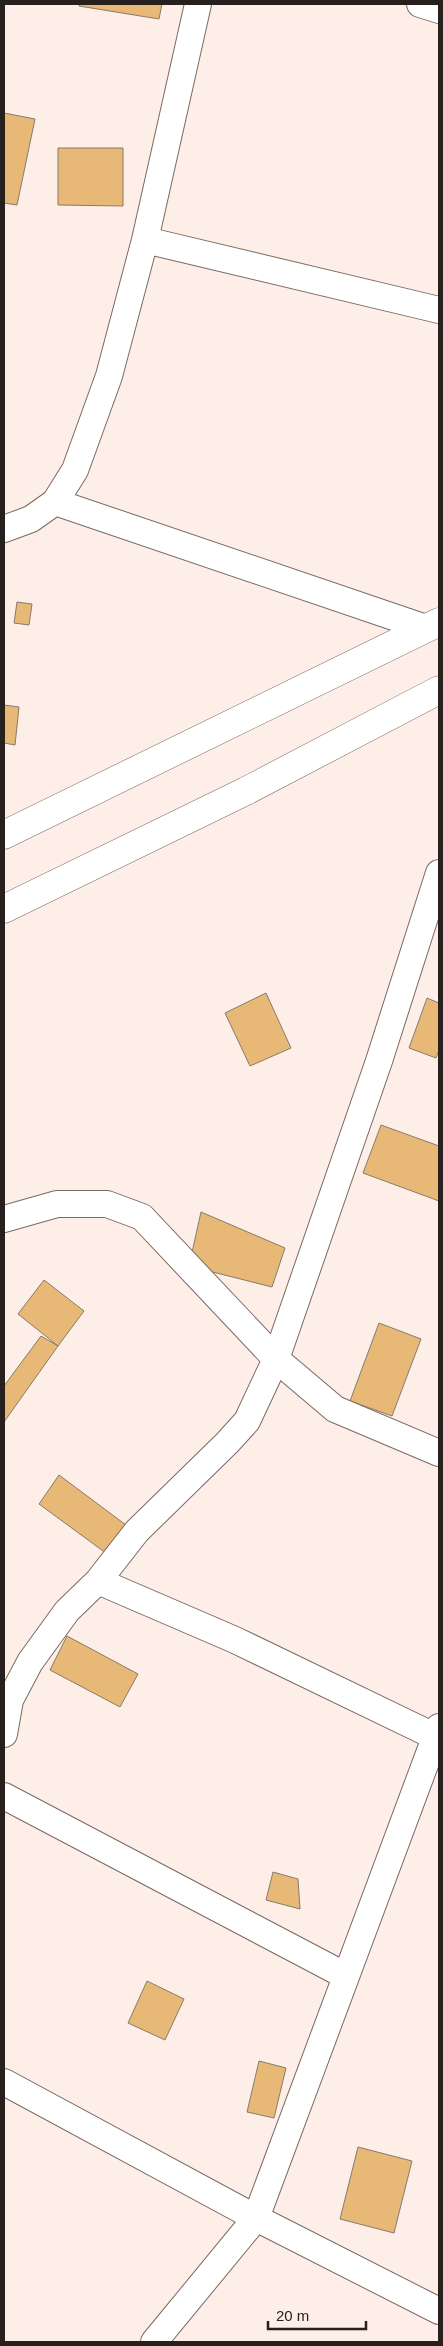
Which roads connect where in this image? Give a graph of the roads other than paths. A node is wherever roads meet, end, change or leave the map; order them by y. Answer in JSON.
{"nodes":[{"id":1,"x":198,"y":4,"type":"edge"},
{"id":2,"x":420,"y":4,"type":"edge"},
{"id":3,"x":439,"y":10,"type":"edge"},
{"id":4,"x":145,"y":240,"type":"junction"},
{"id":5,"x":439,"y":310,"type":"edge"},
{"id":6,"x":56,"y":502,"type":"junction"},
{"id":7,"x":4,"y":528,"type":"edge"},
{"id":8,"x":433,"y":625,"type":"edge"},
{"id":9,"x":439,"y":690,"type":"edge"},
{"id":10,"x":4,"y":835,"type":"edge"},
{"id":11,"x":439,"y":873,"type":"edge"},
{"id":12,"x":4,"y":909,"type":"edge"},
{"id":13,"x":4,"y":1219,"type":"edge"},
{"id":14,"x":276,"y":1359,"type":"junction"},
{"id":15,"x":439,"y":1453,"type":"edge"},
{"id":16,"x":98,"y":1581,"type":"junction"},
{"id":17,"x":437,"y":1732,"type":"edge"},
{"id":18,"x":4,"y":1734,"type":"edge"},
{"id":19,"x":4,"y":1796,"type":"edge"},
{"id":20,"x":346,"y":1976,"type":"junction"},
{"id":21,"x":4,"y":2082,"type":"edge"},
{"id":22,"x":256,"y":2218,"type":"junction"},
{"id":23,"x":439,"y":2311,"type":"edge"},
{"id":24,"x":154,"y":2342,"type":"edge"}],
"edges":[{"from":1,"to":4,"type":"street"},
{"from":2,"to":3,"type":"street"},
{"from":4,"to":5,"type":"street"},
{"from":4,"to":6,"type":"street"},
{"from":6,"to":7,"type":"street"},
{"from":6,"to":8,"type":"street"},
{"from":8,"to":10,"type":"main road"},
{"from":9,"to":12,"type":"main road"},
{"from":11,"to":14,"type":"street"},
{"from":13,"to":14,"type":"street"},
{"from":14,"to":15,"type":"street"},
{"from":14,"to":16,"type":"street"},
{"from":16,"to":17,"type":"street"},
{"from":16,"to":18,"type":"street"},
{"from":17,"to":20,"type":"street"},
{"from":19,"to":20,"type":"street"},
{"from":20,"to":22,"type":"street"},
{"from":21,"to":22,"type":"street"},
{"from":22,"to":23,"type":"street"},
{"from":22,"to":24,"type":"street"}]}
